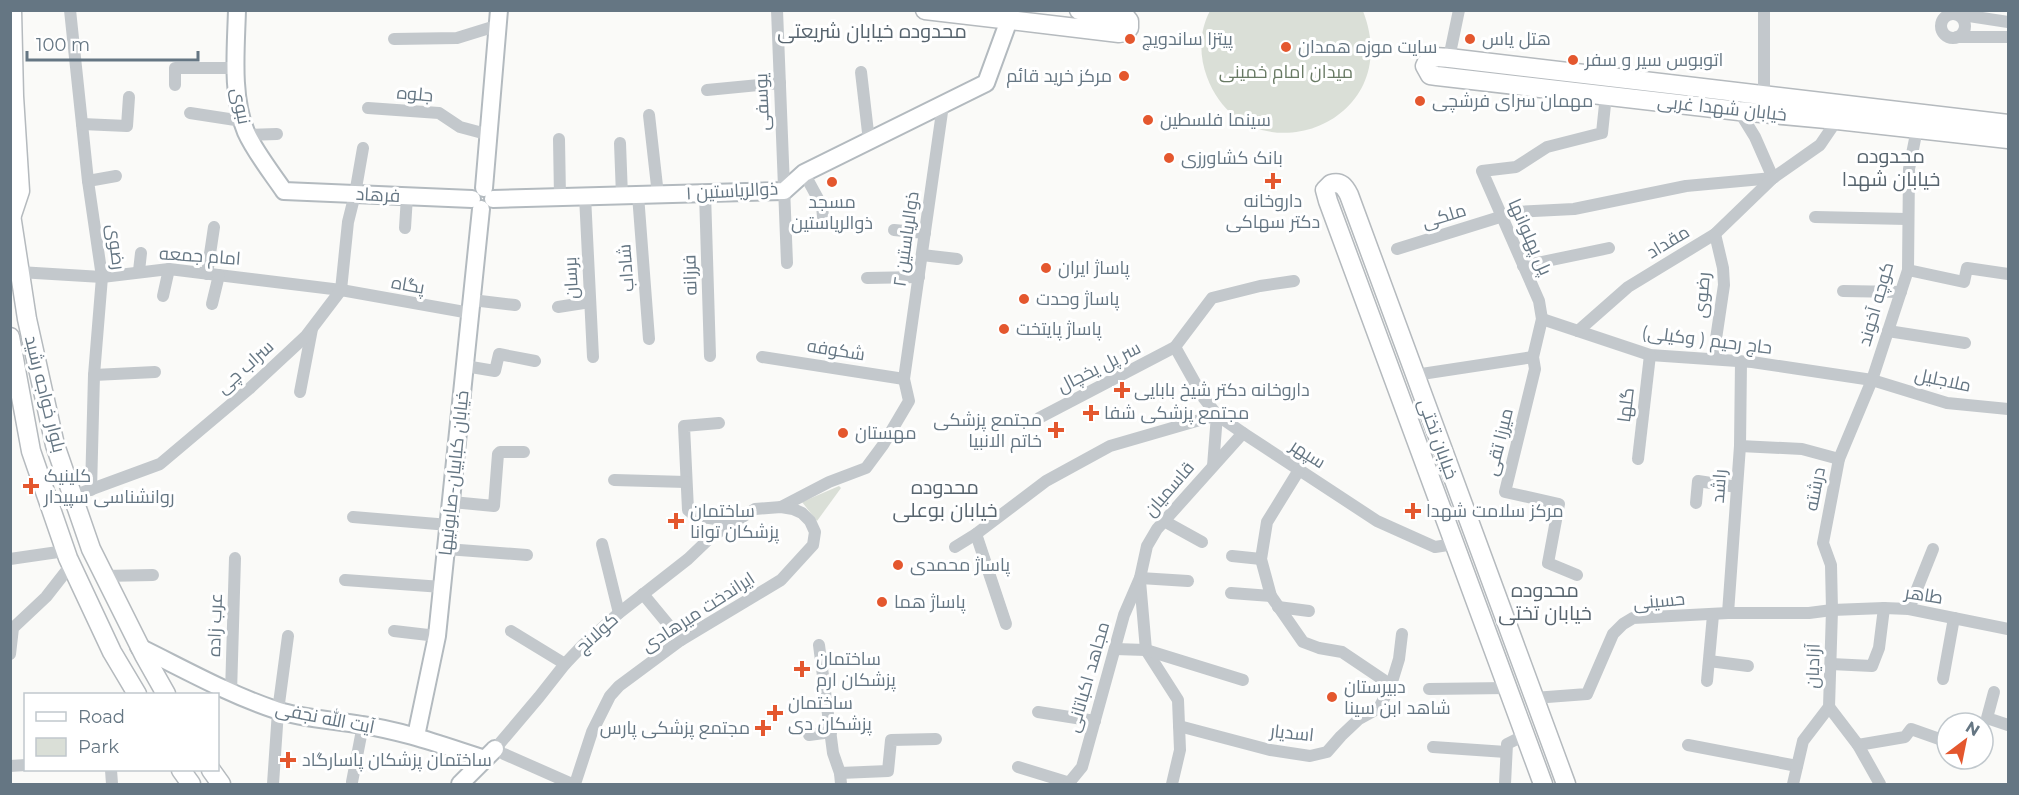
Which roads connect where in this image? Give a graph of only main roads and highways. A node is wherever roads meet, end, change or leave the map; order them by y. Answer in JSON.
{"nodes":[{"id":1,"x":12,"y":10,"type":"edge"},
{"id":2,"x":925,"y":10,"type":"edge"},
{"id":3,"x":1079,"y":10,"type":"edge"},
{"id":4,"x":982,"y":14,"type":"edge"},
{"id":5,"x":2008,"y":124,"type":"edge"},
{"id":6,"x":2008,"y":139,"type":"edge"},
{"id":7,"x":11,"y":212,"type":"edge"},
{"id":8,"x":10,"y":338,"type":"edge"},
{"id":9,"x":1415,"y":375,"type":"junction"},
{"id":10,"x":1395,"y":382,"type":"junction"},
{"id":11,"x":136,"y":693,"type":"edge"},
{"id":12,"x":165,"y":693,"type":"edge"},
{"id":13,"x":182,"y":771,"type":"edge"},
{"id":14,"x":212,"y":771,"type":"edge"},
{"id":15,"x":191,"y":784,"type":"edge"},
{"id":16,"x":221,"y":784,"type":"edge"},
{"id":17,"x":1543,"y":784,"type":"edge"},
{"id":18,"x":1566,"y":784,"type":"edge"}],
"edges":[{"from":1,"to":7,"type":"main road"},
{"from":2,"to":4,"type":"main road"},
{"from":3,"to":4,"type":"main road"},
{"from":5,"to":6,"type":"main road","name":"خیابان شهدا غربی"},
{"from":7,"to":12,"type":"main road","name":"بلوار خواجه رشید"},
{"from":8,"to":11,"type":"main road","name":"بلوار خواجه رشید"},
{"from":9,"to":10,"type":"main road"},
{"from":9,"to":10,"type":"main road","name":"خیابان تختی"},
{"from":9,"to":18,"type":"main road","name":"خیابان تختی"},
{"from":10,"to":17,"type":"main road","name":"خیابان تختی"},
{"from":13,"to":15,"type":"main road"},
{"from":14,"to":16,"type":"main road"}]}
